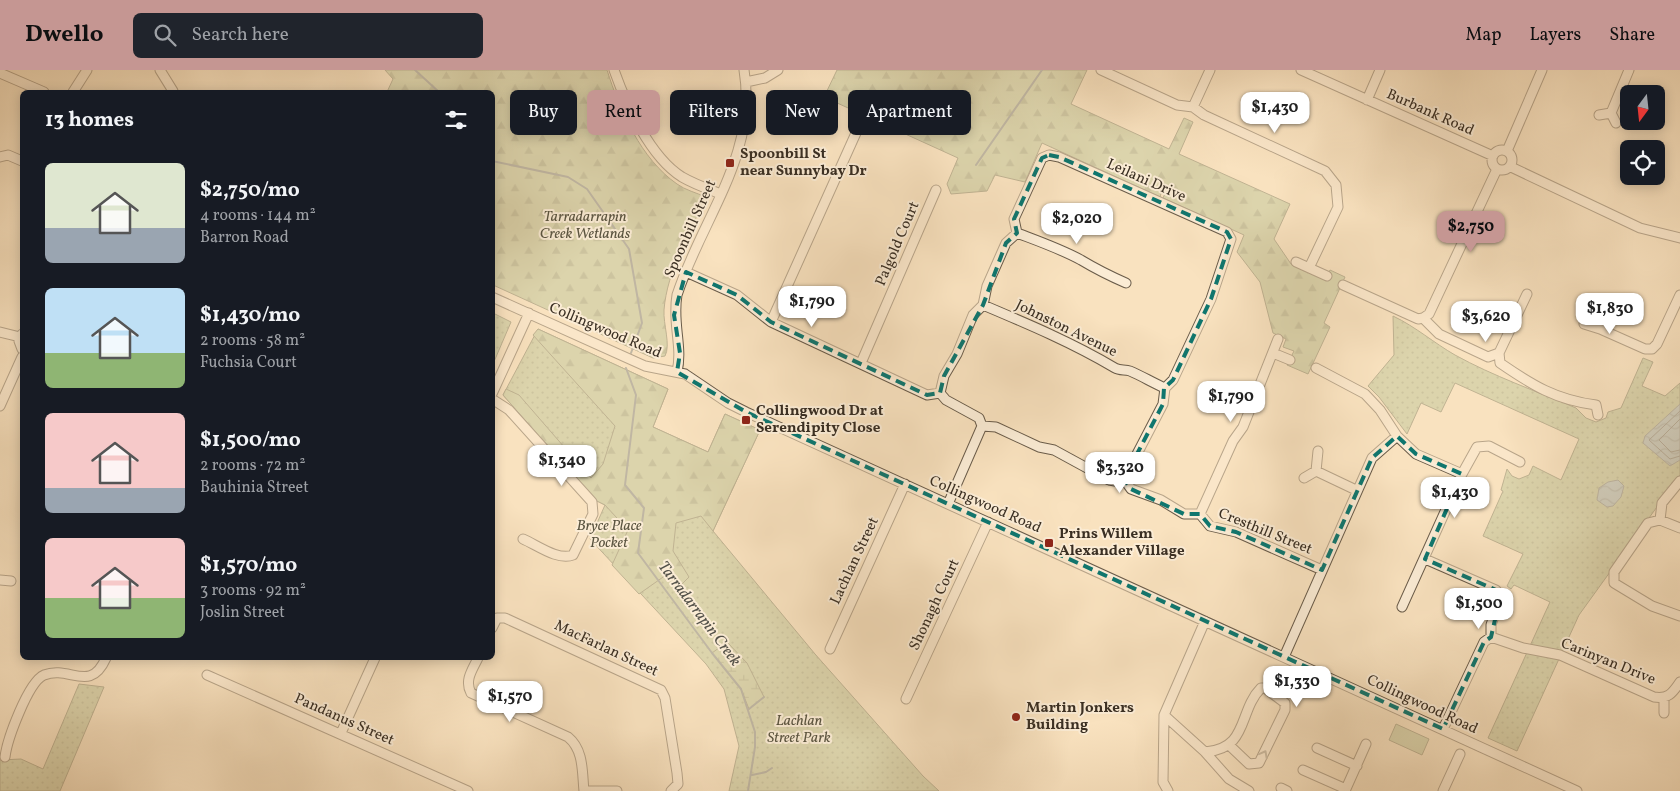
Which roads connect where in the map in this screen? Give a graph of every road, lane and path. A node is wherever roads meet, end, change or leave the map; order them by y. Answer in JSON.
{"nodes":[{"id":1,"x":87,"y":70,"type":"edge"},
{"id":2,"x":160,"y":70,"type":"edge"},
{"id":3,"x":614,"y":70,"type":"edge"},
{"id":4,"x":744,"y":70,"type":"edge"},
{"id":5,"x":778,"y":70,"type":"edge"},
{"id":6,"x":1101,"y":70,"type":"edge"},
{"id":7,"x":1210,"y":70,"type":"edge"},
{"id":8,"x":1302,"y":70,"type":"edge"},
{"id":9,"x":1380,"y":70,"type":"edge"},
{"id":10,"x":1542,"y":70,"type":"edge"},
{"id":11,"x":1629,"y":70,"type":"edge"},
{"id":12,"x":0,"y":73,"type":"edge"},
{"id":13,"x":746,"y":82,"type":"junction"},
{"id":14,"x":39,"y":90,"type":"edge"},
{"id":15,"x":74,"y":90,"type":"edge"},
{"id":16,"x":173,"y":90,"type":"edge"},
{"id":17,"x":1367,"y":100,"type":"junction"},
{"id":18,"x":1193,"y":107,"type":"junction"},
{"id":19,"x":1611,"y":113,"type":"junction"},
{"id":20,"x":1600,"y":115,"type":"dead end"},
{"id":21,"x":1616,"y":123,"type":"dead end"},
{"id":22,"x":856,"y":135,"type":"edge"},
{"id":23,"x":1507,"y":151,"type":"junction"},
{"id":24,"x":1493,"y":156,"type":"junction"},
{"id":25,"x":0,"y":157,"type":"edge"},
{"id":26,"x":20,"y":160,"type":"edge"},
{"id":27,"x":1511,"y":166,"type":"junction"},
{"id":28,"x":1497,"y":169,"type":"junction"},
{"id":29,"x":936,"y":190,"type":"dead end"},
{"id":30,"x":721,"y":194,"type":"junction"},
{"id":31,"x":1016,"y":233,"type":"junction"},
{"id":32,"x":1680,"y":238,"type":"edge"},
{"id":33,"x":1296,"y":262,"type":"dead end"},
{"id":34,"x":1310,"y":268,"type":"junction"},
{"id":35,"x":686,"y":272,"type":"junction"},
{"id":36,"x":1327,"y":276,"type":"dead end"},
{"id":37,"x":1126,"y":283,"type":"dead end"},
{"id":38,"x":1343,"y":285,"type":"dead end"},
{"id":39,"x":1527,"y":294,"type":"dead end"},
{"id":40,"x":1680,"y":295,"type":"edge"},
{"id":41,"x":495,"y":297,"type":"edge"},
{"id":42,"x":1611,"y":302,"type":"dead end"},
{"id":43,"x":983,"y":304,"type":"junction"},
{"id":44,"x":529,"y":313,"type":"junction"},
{"id":45,"x":1423,"y":318,"type":"junction"},
{"id":46,"x":771,"y":322,"type":"junction"},
{"id":47,"x":1584,"y":324,"type":"dead end"},
{"id":48,"x":1600,"y":329,"type":"junction"},
{"id":49,"x":0,"y":332,"type":"edge"},
{"id":50,"x":20,"y":336,"type":"edge"},
{"id":51,"x":1278,"y":339,"type":"dead end"},
{"id":52,"x":1273,"y":352,"type":"junction"},
{"id":53,"x":1500,"y":353,"type":"junction"},
{"id":54,"x":1290,"y":360,"type":"dead end"},
{"id":55,"x":20,"y":361,"type":"edge"},
{"id":56,"x":861,"y":363,"type":"junction"},
{"id":57,"x":1316,"y":368,"type":"dead end"},
{"id":58,"x":677,"y":372,"type":"junction"},
{"id":59,"x":495,"y":387,"type":"edge"},
{"id":60,"x":1165,"y":388,"type":"junction"},
{"id":61,"x":940,"y":393,"type":"junction"},
{"id":62,"x":495,"y":401,"type":"edge"},
{"id":63,"x":0,"y":406,"type":"edge"},
{"id":64,"x":1598,"y":416,"type":"dead end"},
{"id":65,"x":982,"y":426,"type":"junction"},
{"id":66,"x":1397,"y":436,"type":"junction"},
{"id":67,"x":1318,"y":451,"type":"dead end"},
{"id":68,"x":1520,"y":462,"type":"dead end"},
{"id":69,"x":1316,"y":470,"type":"junction"},
{"id":70,"x":1462,"y":474,"type":"junction"},
{"id":71,"x":1304,"y":478,"type":"dead end"},
{"id":72,"x":1124,"y":479,"type":"junction"},
{"id":73,"x":1680,"y":481,"type":"edge"},
{"id":74,"x":905,"y":484,"type":"junction"},
{"id":75,"x":1356,"y":490,"type":"junction"},
{"id":76,"x":948,"y":504,"type":"junction"},
{"id":77,"x":1200,"y":514,"type":"junction"},
{"id":78,"x":1660,"y":520,"type":"junction"},
{"id":79,"x":988,"y":522,"type":"junction"},
{"id":80,"x":1680,"y":528,"type":"edge"},
{"id":81,"x":523,"y":539,"type":"dead end"},
{"id":82,"x":1425,"y":559,"type":"junction"},
{"id":83,"x":1322,"y":570,"type":"junction"},
{"id":84,"x":0,"y":580,"type":"edge"},
{"id":85,"x":11,"y":581,"type":"dead end"},
{"id":86,"x":1402,"y":607,"type":"dead end"},
{"id":87,"x":1680,"y":616,"type":"edge"},
{"id":88,"x":1206,"y":621,"type":"junction"},
{"id":89,"x":495,"y":622,"type":"edge"},
{"id":90,"x":1491,"y":637,"type":"junction"},
{"id":91,"x":830,"y":649,"type":"dead end"},
{"id":92,"x":1284,"y":657,"type":"junction"},
{"id":93,"x":105,"y":660,"type":"edge"},
{"id":94,"x":374,"y":660,"type":"edge"},
{"id":95,"x":477,"y":660,"type":"edge"},
{"id":96,"x":207,"y":675,"type":"dead end"},
{"id":97,"x":1680,"y":682,"type":"edge"},
{"id":98,"x":1664,"y":698,"type":"junction"},
{"id":99,"x":906,"y":699,"type":"dead end"},
{"id":100,"x":1664,"y":714,"type":"dead end"},
{"id":101,"x":1164,"y":715,"type":"junction"},
{"id":102,"x":1443,"y":729,"type":"junction"},
{"id":103,"x":341,"y":733,"type":"junction"},
{"id":104,"x":1366,"y":744,"type":"dead end"},
{"id":105,"x":1229,"y":745,"type":"junction"},
{"id":106,"x":1317,"y":748,"type":"dead end"},
{"id":107,"x":1205,"y":752,"type":"junction"},
{"id":108,"x":1460,"y":754,"type":"dead end"},
{"id":109,"x":5,"y":757,"type":"dead end"},
{"id":110,"x":1357,"y":766,"type":"junction"},
{"id":111,"x":1303,"y":770,"type":"dead end"},
{"id":112,"x":1165,"y":789,"type":"edge"},
{"id":113,"x":1346,"y":790,"type":"edge"},
{"id":114,"x":468,"y":791,"type":"edge"},
{"id":115,"x":586,"y":791,"type":"edge"},
{"id":116,"x":617,"y":791,"type":"edge"},
{"id":117,"x":671,"y":791,"type":"edge"},
{"id":118,"x":1249,"y":791,"type":"edge"},
{"id":119,"x":1443,"y":791,"type":"edge"},
{"id":120,"x":1577,"y":791,"type":"edge"}],
"edges":[{"from":1,"to":15,"type":"street"},
{"from":2,"to":16,"type":"street"},
{"from":3,"to":30,"type":"street"},
{"from":4,"to":13,"type":"street","name":"Spoonbill Street"},
{"from":5,"to":13,"type":"street"},
{"from":6,"to":18,"type":"street"},
{"from":7,"to":18,"type":"street"},
{"from":8,"to":17,"type":"street","name":"Burbank Road"},
{"from":9,"to":17,"type":"street"},
{"from":10,"to":23,"type":"street"},
{"from":11,"to":19,"type":"street"},
{"from":12,"to":14,"type":"street"},
{"from":13,"to":30,"type":"street","name":"Spoonbill Street"},
{"from":17,"to":24,"type":"street","name":"Burbank Road"},
{"from":18,"to":34,"type":"street"},
{"from":19,"to":20,"type":"street"},
{"from":19,"to":21,"type":"street"},
{"from":22,"to":46,"type":"street"},
{"from":23,"to":24,"type":"street"},
{"from":23,"to":27,"type":"street"},
{"from":24,"to":28,"type":"street"},
{"from":25,"to":26,"type":"street"},
{"from":27,"to":28,"type":"street"},
{"from":27,"to":32,"type":"street"},
{"from":28,"to":45,"type":"street"},
{"from":29,"to":56,"type":"street","name":"Palgold Court"},
{"from":30,"to":35,"type":"street","name":"Spoonbill Street"},
{"from":31,"to":37,"type":"street"},
{"from":31,"to":43,"type":"street"},
{"from":31,"to":60,"type":"street","name":"Leilani Drive"},
{"from":33,"to":34,"type":"street"},
{"from":34,"to":36,"type":"street"},
{"from":35,"to":46,"type":"street"},
{"from":35,"to":58,"type":"street","name":"Spoonbill Street"},
{"from":38,"to":45,"type":"street"},
{"from":39,"to":53,"type":"street"},
{"from":40,"to":48,"type":"street"},
{"from":41,"to":44,"type":"street","name":"Collingwood Road"},
{"from":42,"to":48,"type":"street"},
{"from":43,"to":60,"type":"street","name":"Johnston Avenue"},
{"from":43,"to":61,"type":"street"},
{"from":44,"to":58,"type":"street","name":"Collingwood Road"},
{"from":44,"to":59,"type":"street"},
{"from":45,"to":53,"type":"street"},
{"from":46,"to":56,"type":"street"},
{"from":47,"to":48,"type":"street"},
{"from":49,"to":50,"type":"street"},
{"from":51,"to":52,"type":"street"},
{"from":52,"to":54,"type":"street"},
{"from":52,"to":77,"type":"street"},
{"from":53,"to":64,"type":"street"},
{"from":55,"to":63,"type":"street"},
{"from":56,"to":61,"type":"street"},
{"from":57,"to":66,"type":"street"},
{"from":58,"to":74,"type":"street","name":"Collingwood Road"},
{"from":60,"to":72,"type":"street","name":"Leilani Drive"},
{"from":61,"to":65,"type":"street","name":"Cresthill Street"},
{"from":62,"to":81,"type":"street"},
{"from":65,"to":72,"type":"street","name":"Cresthill Street"},
{"from":65,"to":76,"type":"street"},
{"from":66,"to":70,"type":"street"},
{"from":66,"to":75,"type":"street"},
{"from":67,"to":69,"type":"street"},
{"from":68,"to":70,"type":"street"},
{"from":69,"to":71,"type":"street"},
{"from":69,"to":75,"type":"street"},
{"from":70,"to":82,"type":"street"},
{"from":72,"to":77,"type":"street","name":"Cresthill Street"},
{"from":73,"to":78,"type":"street"},
{"from":74,"to":76,"type":"street","name":"Collingwood Road"},
{"from":74,"to":91,"type":"street","name":"Lachlan Street"},
{"from":75,"to":83,"type":"street"},
{"from":76,"to":79,"type":"street","name":"Collingwood Road"},
{"from":77,"to":83,"type":"street","name":"Cresthill Street"},
{"from":78,"to":80,"type":"street"},
{"from":78,"to":87,"type":"street"},
{"from":79,"to":88,"type":"street","name":"Collingwood Road"},
{"from":79,"to":99,"type":"street","name":"Shonagh Court"},
{"from":82,"to":86,"type":"street"},
{"from":82,"to":90,"type":"street"},
{"from":83,"to":92,"type":"street"},
{"from":84,"to":85,"type":"street"},
{"from":88,"to":92,"type":"street","name":"Collingwood Road"},
{"from":88,"to":101,"type":"street"},
{"from":89,"to":117,"type":"street","name":"MacFarlan Street"},
{"from":90,"to":98,"type":"street","name":"Carinyan Drive"},
{"from":90,"to":102,"type":"street"},
{"from":92,"to":102,"type":"street","name":"Collingwood Road"},
{"from":93,"to":109,"type":"street"},
{"from":94,"to":103,"type":"street"},
{"from":95,"to":115,"type":"street"},
{"from":96,"to":103,"type":"street","name":"Pandanus Street"},
{"from":97,"to":98,"type":"street","name":"Carinyan Drive"},
{"from":98,"to":100,"type":"street"},
{"from":101,"to":107,"type":"street"},
{"from":101,"to":112,"type":"street"},
{"from":102,"to":120,"type":"street","name":"Collingwood Road"},
{"from":103,"to":114,"type":"street","name":"Pandanus Street"},
{"from":104,"to":110,"type":"street"},
{"from":105,"to":105,"type":"street","one_way":true},
{"from":105,"to":107,"type":"street"},
{"from":106,"to":110,"type":"street"},
{"from":107,"to":118,"type":"street"},
{"from":108,"to":119,"type":"street"},
{"from":110,"to":113,"type":"street"},
{"from":111,"to":113,"type":"street"},
{"from":115,"to":116,"type":"street"}]}
